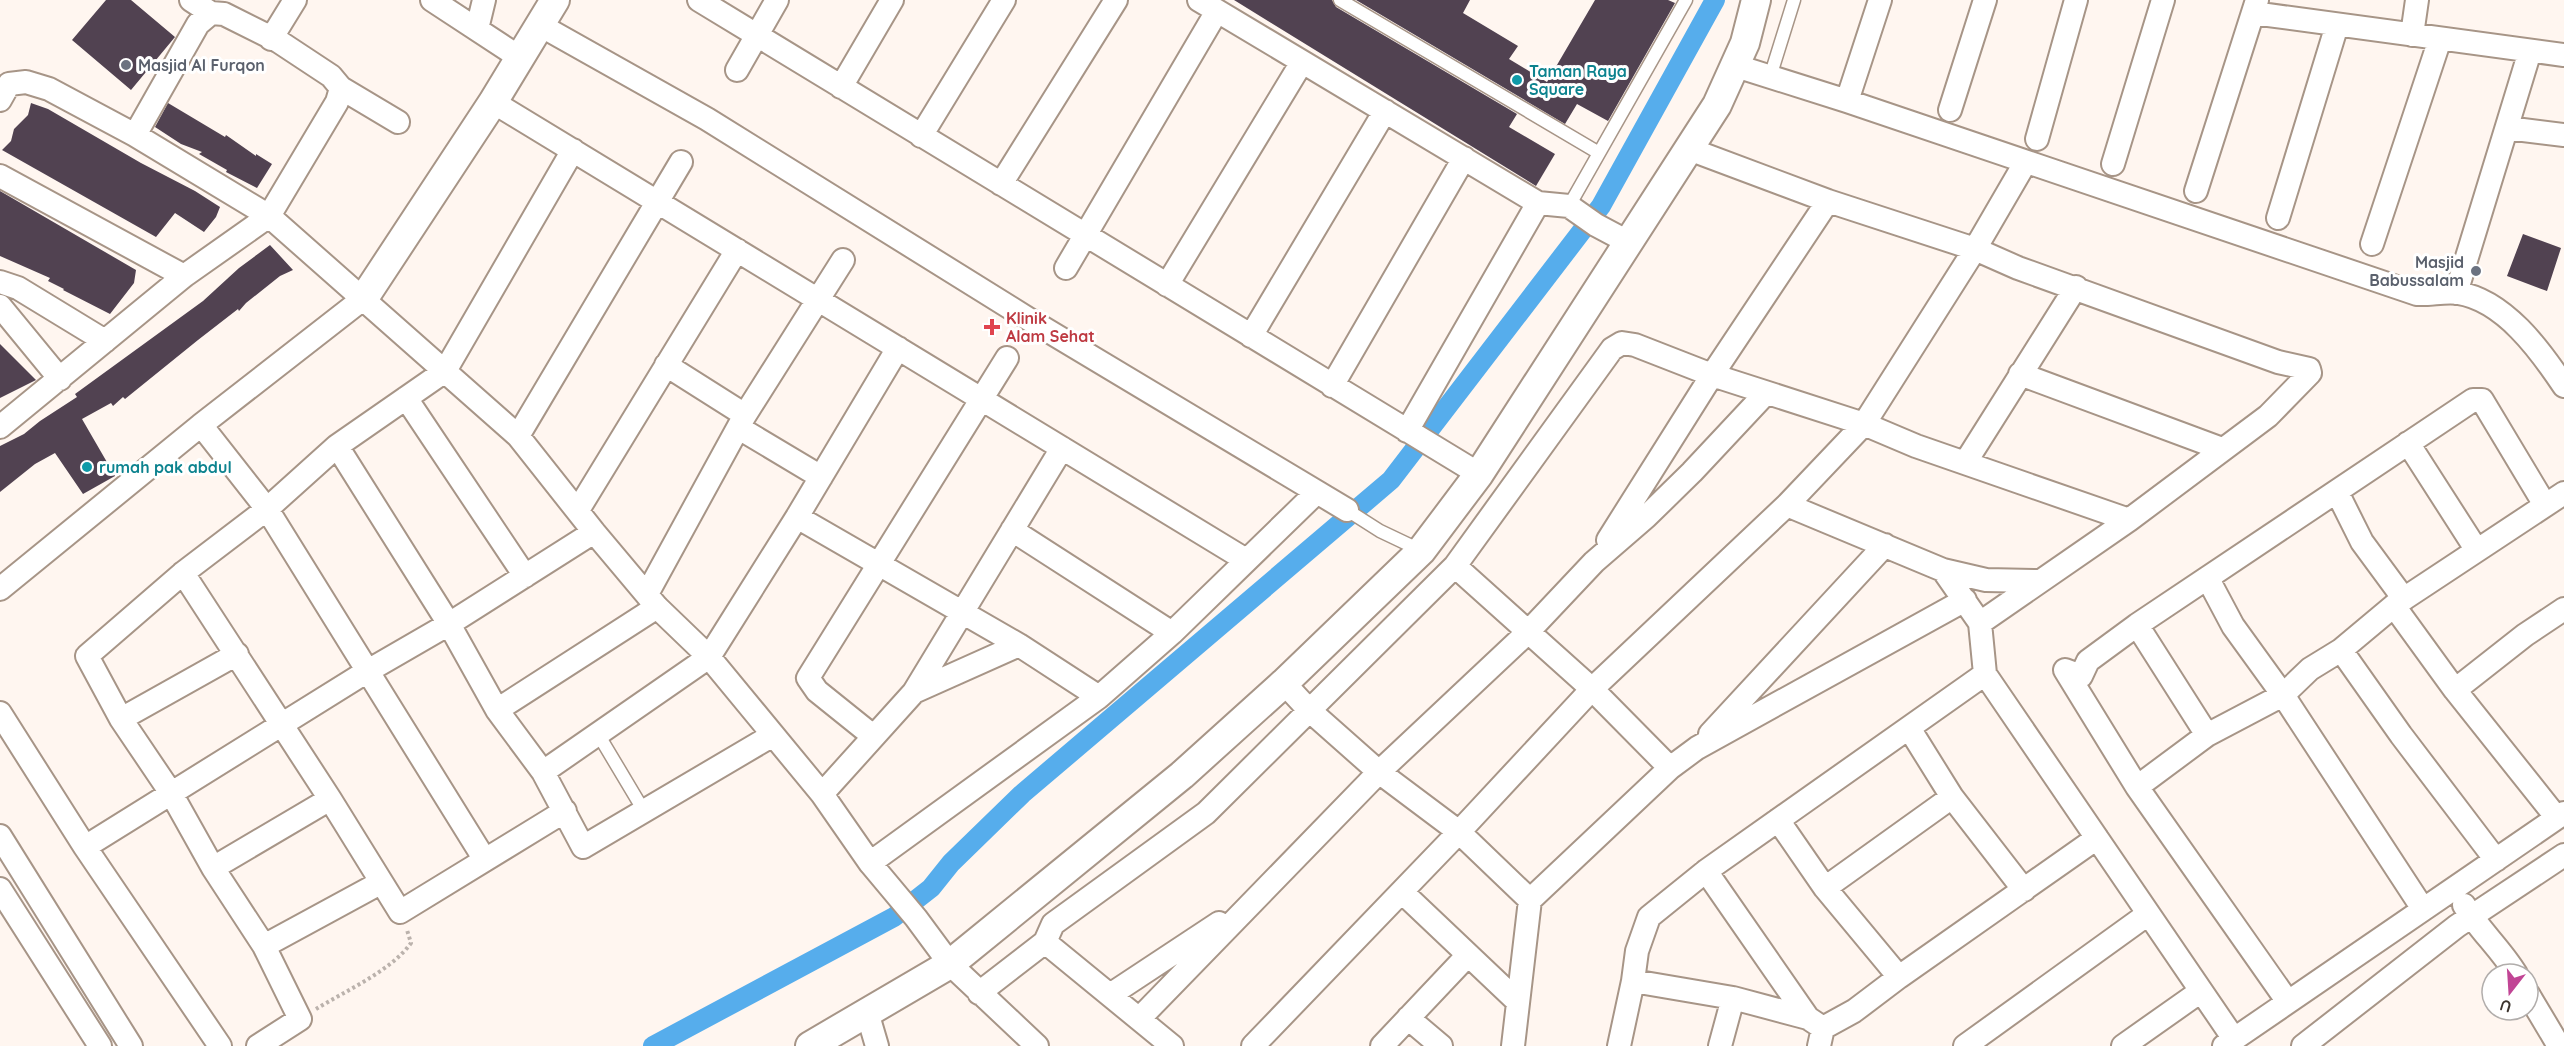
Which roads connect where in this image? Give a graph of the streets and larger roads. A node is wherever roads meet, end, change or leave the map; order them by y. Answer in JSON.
{"nodes":[{"id":1,"x":191,"y":0,"type":"edge"},
{"id":2,"x":295,"y":0,"type":"edge"},
{"id":3,"x":432,"y":0,"type":"edge"},
{"id":4,"x":555,"y":0,"type":"edge"},
{"id":5,"x":699,"y":0,"type":"edge"},
{"id":6,"x":777,"y":0,"type":"edge"},
{"id":7,"x":892,"y":0,"type":"edge"},
{"id":8,"x":1004,"y":0,"type":"edge"},
{"id":9,"x":1116,"y":0,"type":"edge"},
{"id":10,"x":1756,"y":0,"type":"edge"},
{"id":11,"x":1880,"y":0,"type":"edge"},
{"id":12,"x":1985,"y":0,"type":"edge"},
{"id":13,"x":2076,"y":0,"type":"edge"},
{"id":14,"x":2163,"y":0,"type":"edge"},
{"id":15,"x":2417,"y":0,"type":"edge"},
{"id":16,"x":480,"y":2,"type":"edge"},
{"id":17,"x":1208,"y":5,"type":"edge"},
{"id":18,"x":2255,"y":7,"type":"edge"},
{"id":19,"x":211,"y":13,"type":"junction"},
{"id":20,"x":538,"y":24,"type":"junction"},
{"id":21,"x":2337,"y":25,"type":"junction"},
{"id":22,"x":477,"y":29,"type":"junction"},
{"id":23,"x":756,"y":35,"type":"junction"},
{"id":24,"x":2412,"y":35,"type":"junction"},
{"id":25,"x":271,"y":39,"type":"junction"},
{"id":26,"x":2440,"y":39,"type":"junction"},
{"id":27,"x":2530,"y":51,"type":"junction"},
{"id":28,"x":2564,"y":55,"type":"edge"},
{"id":29,"x":519,"y":57,"type":"junction"},
{"id":30,"x":1302,"y":62,"type":"junction"},
{"id":31,"x":1734,"y":65,"type":"junction"},
{"id":32,"x":737,"y":70,"type":"dead end"},
{"id":33,"x":841,"y":87,"type":"junction"},
{"id":34,"x":341,"y":88,"type":"junction"},
{"id":35,"x":0,"y":100,"type":"edge"},
{"id":36,"x":1847,"y":101,"type":"junction"},
{"id":37,"x":493,"y":102,"type":"junction"},
{"id":38,"x":1950,"y":110,"type":"dead end"},
{"id":39,"x":1385,"y":111,"type":"junction"},
{"id":40,"x":398,"y":122,"type":"dead end"},
{"id":41,"x":2507,"y":128,"type":"junction"},
{"id":42,"x":135,"y":135,"type":"junction"},
{"id":43,"x":2564,"y":135,"type":"edge"},
{"id":44,"x":921,"y":136,"type":"junction"},
{"id":45,"x":2037,"y":139,"type":"dead end"},
{"id":46,"x":1689,"y":149,"type":"junction"},
{"id":47,"x":573,"y":150,"type":"junction"},
{"id":48,"x":1464,"y":158,"type":"junction"},
{"id":49,"x":681,"y":162,"type":"dead end"},
{"id":50,"x":2025,"y":163,"type":"junction"},
{"id":51,"x":2113,"y":164,"type":"dead end"},
{"id":52,"x":0,"y":176,"type":"edge"},
{"id":53,"x":1001,"y":184,"type":"junction"},
{"id":54,"x":2196,"y":191,"type":"dead end"},
{"id":55,"x":1828,"y":201,"type":"junction"},
{"id":56,"x":658,"y":202,"type":"junction"},
{"id":57,"x":1538,"y":203,"type":"junction"},
{"id":58,"x":269,"y":216,"type":"junction"},
{"id":59,"x":2278,"y":218,"type":"dead end"},
{"id":60,"x":1085,"y":235,"type":"junction"},
{"id":61,"x":1628,"y":242,"type":"junction"},
{"id":62,"x":2372,"y":244,"type":"dead end"},
{"id":63,"x":1975,"y":249,"type":"junction"},
{"id":64,"x":737,"y":250,"type":"junction"},
{"id":65,"x":843,"y":260,"type":"dead end"},
{"id":66,"x":1066,"y":268,"type":"dead end"},
{"id":67,"x":184,"y":276,"type":"junction"},
{"id":68,"x":0,"y":282,"type":"edge"},
{"id":69,"x":1167,"y":285,"type":"junction"},
{"id":70,"x":2076,"y":287,"type":"junction"},
{"id":71,"x":2456,"y":293,"type":"junction"},
{"id":72,"x":364,"y":298,"type":"junction"},
{"id":73,"x":818,"y":300,"type":"junction"},
{"id":74,"x":0,"y":306,"type":"edge"},
{"id":75,"x":1251,"y":336,"type":"junction"},
{"id":76,"x":105,"y":341,"type":"junction"},
{"id":77,"x":898,"y":348,"type":"junction"},
{"id":78,"x":1006,"y":358,"type":"dead end"},
{"id":79,"x":666,"y":365,"type":"junction"},
{"id":80,"x":445,"y":371,"type":"junction"},
{"id":81,"x":2020,"y":374,"type":"junction"},
{"id":82,"x":1712,"y":375,"type":"junction"},
{"id":83,"x":60,"y":379,"type":"junction"},
{"id":84,"x":1332,"y":386,"type":"junction"},
{"id":85,"x":2564,"y":386,"type":"edge"},
{"id":86,"x":1766,"y":393,"type":"junction"},
{"id":87,"x":406,"y":398,"type":"junction"},
{"id":88,"x":981,"y":399,"type":"junction"},
{"id":89,"x":742,"y":422,"type":"junction"},
{"id":90,"x":1864,"y":424,"type":"junction"},
{"id":91,"x":201,"y":425,"type":"junction"},
{"id":92,"x":0,"y":427,"type":"edge"},
{"id":93,"x":518,"y":436,"type":"junction"},
{"id":94,"x":1417,"y":437,"type":"junction"},
{"id":95,"x":2408,"y":443,"type":"junction"},
{"id":96,"x":337,"y":446,"type":"junction"},
{"id":97,"x":1062,"y":448,"type":"junction"},
{"id":98,"x":2222,"y":449,"type":"junction"},
{"id":99,"x":1965,"y":463,"type":"junction"},
{"id":100,"x":1479,"y":474,"type":"junction"},
{"id":101,"x":821,"y":477,"type":"junction"},
{"id":102,"x":1317,"y":492,"type":"junction"},
{"id":103,"x":2337,"y":492,"type":"junction"},
{"id":104,"x":2554,"y":499,"type":"edge"},
{"id":105,"x":1787,"y":505,"type":"junction"},
{"id":106,"x":267,"y":508,"type":"junction"},
{"id":107,"x":578,"y":510,"type":"junction"},
{"id":108,"x":1347,"y":510,"type":"road end"},
{"id":109,"x":797,"y":517,"type":"junction"},
{"id":110,"x":2129,"y":520,"type":"junction"},
{"id":111,"x":1012,"y":530,"type":"junction"},
{"id":112,"x":594,"y":532,"type":"junction"},
{"id":113,"x":1885,"y":545,"type":"junction"},
{"id":114,"x":2476,"y":549,"type":"junction"},
{"id":115,"x":1246,"y":560,"type":"junction"},
{"id":116,"x":1594,"y":562,"type":"junction"},
{"id":117,"x":879,"y":564,"type":"junction"},
{"id":118,"x":1455,"y":567,"type":"junction"},
{"id":119,"x":1943,"y":570,"type":"junction"},
{"id":120,"x":183,"y":573,"type":"junction"},
{"id":121,"x":525,"y":576,"type":"junction"},
{"id":122,"x":2208,"y":579,"type":"junction"},
{"id":123,"x":2038,"y":581,"type":"junction"},
{"id":124,"x":0,"y":589,"type":"edge"},
{"id":125,"x":652,"y":600,"type":"junction"},
{"id":126,"x":1965,"y":600,"type":"junction"},
{"id":127,"x":2399,"y":602,"type":"junction"},
{"id":128,"x":2564,"y":609,"type":"edge"},
{"id":129,"x":963,"y":612,"type":"junction"},
{"id":130,"x":449,"y":624,"type":"junction"},
{"id":131,"x":1980,"y":624,"type":"junction"},
{"id":132,"x":2137,"y":625,"type":"junction"},
{"id":133,"x":1172,"y":633,"type":"junction"},
{"id":134,"x":1527,"y":633,"type":"junction"},
{"id":135,"x":1019,"y":645,"type":"junction"},
{"id":136,"x":2341,"y":650,"type":"junction"},
{"id":137,"x":237,"y":654,"type":"junction"},
{"id":138,"x":709,"y":657,"type":"junction"},
{"id":139,"x":366,"y":672,"type":"junction"},
{"id":140,"x":1985,"y":674,"type":"junction"},
{"id":141,"x":1284,"y":683,"type":"junction"},
{"id":142,"x":1592,"y":689,"type":"junction"},
{"id":143,"x":2455,"y":690,"type":"junction"},
{"id":144,"x":914,"y":692,"type":"junction"},
{"id":145,"x":2283,"y":695,"type":"junction"},
{"id":146,"x":1099,"y":697,"type":"junction"},
{"id":147,"x":497,"y":710,"type":"junction"},
{"id":148,"x":1310,"y":710,"type":"junction"},
{"id":149,"x":0,"y":713,"type":"edge"},
{"id":150,"x":121,"y":719,"type":"junction"},
{"id":151,"x":281,"y":724,"type":"junction"},
{"id":152,"x":1909,"y":728,"type":"junction"},
{"id":153,"x":773,"y":735,"type":"junction"},
{"id":154,"x":2207,"y":735,"type":"junction"},
{"id":155,"x":873,"y":736,"type":"junction"},
{"id":156,"x":1697,"y":748,"type":"junction"},
{"id":157,"x":1670,"y":768,"type":"junction"},
{"id":158,"x":543,"y":772,"type":"junction"},
{"id":159,"x":1379,"y":772,"type":"junction"},
{"id":160,"x":2137,"y":787,"type":"junction"},
{"id":161,"x":171,"y":793,"type":"junction"},
{"id":162,"x":822,"y":794,"type":"junction"},
{"id":163,"x":1952,"y":797,"type":"junction"},
{"id":164,"x":330,"y":799,"type":"junction"},
{"id":165,"x":565,"y":811,"type":"junction"},
{"id":166,"x":2560,"y":816,"type":"edge"},
{"id":167,"x":1778,"y":820,"type":"junction"},
{"id":168,"x":1460,"y":832,"type":"junction"},
{"id":169,"x":0,"y":836,"type":"edge"},
{"id":170,"x":2097,"y":838,"type":"junction"},
{"id":171,"x":85,"y":847,"type":"junction"},
{"id":172,"x":2564,"y":855,"type":"edge"},
{"id":173,"x":485,"y":860,"type":"junction"},
{"id":174,"x":2496,"y":860,"type":"junction"},
{"id":175,"x":870,"y":863,"type":"junction"},
{"id":176,"x":213,"y":868,"type":"junction"},
{"id":177,"x":1706,"y":871,"type":"junction"},
{"id":178,"x":380,"y":883,"type":"junction"},
{"id":179,"x":1826,"y":888,"type":"junction"},
{"id":180,"x":2455,"y":888,"type":"junction"},
{"id":181,"x":0,"y":889,"type":"edge"},
{"id":182,"x":2024,"y":890,"type":"junction"},
{"id":183,"x":1402,"y":892,"type":"junction"},
{"id":184,"x":1255,"y":899,"type":"junction"},
{"id":185,"x":1530,"y":900,"type":"junction"},
{"id":186,"x":2423,"y":909,"type":"junction"},
{"id":187,"x":2148,"y":914,"type":"junction"},
{"id":188,"x":2471,"y":917,"type":"junction"},
{"id":189,"x":53,"y":923,"type":"junction"},
{"id":190,"x":31,"y":937,"type":"junction"},
{"id":191,"x":1045,"y":942,"type":"junction"},
{"id":192,"x":264,"y":946,"type":"junction"},
{"id":193,"x":1467,"y":956,"type":"junction"},
{"id":194,"x":2509,"y":962,"type":"edge"},
{"id":195,"x":950,"y":964,"type":"junction"},
{"id":196,"x":1899,"y":977,"type":"junction"},
{"id":197,"x":1633,"y":981,"type":"junction"},
{"id":198,"x":2201,"y":991,"type":"junction"},
{"id":199,"x":979,"y":993,"type":"junction"},
{"id":200,"x":1110,"y":995,"type":"junction"},
{"id":201,"x":1733,"y":998,"type":"junction"},
{"id":202,"x":1517,"y":1001,"type":"junction"},
{"id":203,"x":2288,"y":1002,"type":"junction"},
{"id":204,"x":867,"y":1012,"type":"junction"},
{"id":205,"x":2540,"y":1014,"type":"edge"},
{"id":206,"x":1139,"y":1018,"type":"junction"},
{"id":207,"x":1408,"y":1018,"type":"junction"},
{"id":208,"x":1816,"y":1031,"type":"edge"},
{"id":209,"x":2229,"y":1042,"type":"edge"},
{"id":210,"x":100,"y":1046,"type":"edge"},
{"id":211,"x":131,"y":1046,"type":"edge"},
{"id":212,"x":220,"y":1046,"type":"edge"},
{"id":213,"x":258,"y":1046,"type":"edge"},
{"id":214,"x":810,"y":1046,"type":"edge"},
{"id":215,"x":877,"y":1046,"type":"edge"},
{"id":216,"x":1037,"y":1046,"type":"edge"},
{"id":217,"x":1172,"y":1046,"type":"edge"},
{"id":218,"x":1253,"y":1046,"type":"edge"},
{"id":219,"x":1382,"y":1046,"type":"edge"},
{"id":220,"x":1441,"y":1046,"type":"edge"},
{"id":221,"x":1513,"y":1046,"type":"edge"},
{"id":222,"x":1619,"y":1046,"type":"edge"},
{"id":223,"x":1720,"y":1046,"type":"edge"},
{"id":224,"x":1965,"y":1046,"type":"edge"},
{"id":225,"x":2123,"y":1046,"type":"edge"},
{"id":226,"x":2303,"y":1046,"type":"edge"},
{"id":227,"x":2559,"y":1046,"type":"edge"}],
"edges":[{"from":1,"to":19,"type":"street"},
{"from":2,"to":25,"type":"street"},
{"from":3,"to":22,"type":"street"},
{"from":4,"to":20,"type":"street"},
{"from":5,"to":23,"type":"street"},
{"from":6,"to":23,"type":"street"},
{"from":7,"to":33,"type":"street"},
{"from":8,"to":44,"type":"street"},
{"from":9,"to":53,"type":"street"},
{"from":10,"to":31,"type":"street"},
{"from":11,"to":36,"type":"street"},
{"from":12,"to":38,"type":"street"},
{"from":13,"to":45,"type":"street"},
{"from":14,"to":51,"type":"street"},
{"from":15,"to":24,"type":"street"},
{"from":16,"to":22,"type":"street"},
{"from":17,"to":30,"type":"street"},
{"from":17,"to":60,"type":"street"},
{"from":18,"to":21,"type":"street"},
{"from":18,"to":54,"type":"street"},
{"from":19,"to":25,"type":"street"},
{"from":19,"to":42,"type":"street"},
{"from":20,"to":29,"type":"street"},
{"from":20,"to":102,"type":"street"},
{"from":21,"to":24,"type":"street"},
{"from":21,"to":59,"type":"street"},
{"from":22,"to":29,"type":"street"},
{"from":23,"to":32,"type":"street"},
{"from":23,"to":33,"type":"street"},
{"from":24,"to":26,"type":"street"},
{"from":25,"to":34,"type":"street"},
{"from":26,"to":27,"type":"street"},
{"from":26,"to":62,"type":"street"},
{"from":27,"to":28,"type":"street"},
{"from":27,"to":41,"type":"street"},
{"from":29,"to":37,"type":"street"},
{"from":30,"to":39,"type":"street"},
{"from":30,"to":69,"type":"street"},
{"from":31,"to":36,"type":"street"},
{"from":31,"to":46,"type":"street"},
{"from":33,"to":44,"type":"street"},
{"from":34,"to":40,"type":"street"},
{"from":34,"to":58,"type":"street"},
{"from":35,"to":42,"type":"street"},
{"from":36,"to":50,"type":"street"},
{"from":37,"to":47,"type":"street"},
{"from":37,"to":72,"type":"street"},
{"from":39,"to":48,"type":"street"},
{"from":39,"to":75,"type":"street"},
{"from":41,"to":43,"type":"street"},
{"from":41,"to":71,"type":"street"},
{"from":42,"to":58,"type":"street"},
{"from":44,"to":53,"type":"street"},
{"from":46,"to":55,"type":"street"},
{"from":46,"to":61,"type":"street"},
{"from":47,"to":56,"type":"street"},
{"from":47,"to":80,"type":"street"},
{"from":48,"to":57,"type":"street"},
{"from":48,"to":84,"type":"street"},
{"from":49,"to":56,"type":"street"},
{"from":50,"to":63,"type":"street"},
{"from":50,"to":71,"type":"street"},
{"from":52,"to":67,"type":"street"},
{"from":53,"to":60,"type":"street"},
{"from":55,"to":63,"type":"street"},
{"from":55,"to":82,"type":"street"},
{"from":56,"to":64,"type":"street"},
{"from":56,"to":93,"type":"street"},
{"from":57,"to":61,"type":"street"},
{"from":57,"to":94,"type":"street"},
{"from":58,"to":67,"type":"street"},
{"from":58,"to":72,"type":"street"},
{"from":60,"to":66,"type":"street"},
{"from":60,"to":69,"type":"street"},
{"from":61,"to":100,"type":"street"},
{"from":63,"to":70,"type":"street"},
{"from":63,"to":90,"type":"street"},
{"from":64,"to":73,"type":"street"},
{"from":64,"to":79,"type":"street"},
{"from":65,"to":73,"type":"street"},
{"from":67,"to":76,"type":"street"},
{"from":68,"to":76,"type":"street"},
{"from":69,"to":75,"type":"street"},
{"from":70,"to":81,"type":"street"},
{"from":70,"to":98,"type":"street"},
{"from":71,"to":85,"type":"street"},
{"from":72,"to":80,"type":"street"},
{"from":72,"to":91,"type":"street"},
{"from":73,"to":77,"type":"street"},
{"from":73,"to":89,"type":"street"},
{"from":74,"to":83,"type":"street"},
{"from":75,"to":84,"type":"street"},
{"from":76,"to":83,"type":"street"},
{"from":77,"to":88,"type":"street"},
{"from":77,"to":101,"type":"street"},
{"from":78,"to":88,"type":"street"},
{"from":79,"to":89,"type":"street"},
{"from":79,"to":107,"type":"street"},
{"from":80,"to":87,"type":"street"},
{"from":80,"to":93,"type":"street"},
{"from":81,"to":98,"type":"street"},
{"from":81,"to":99,"type":"street"},
{"from":82,"to":86,"type":"street"},
{"from":82,"to":116,"type":"street"},
{"from":82,"to":118,"type":"street"},
{"from":83,"to":92,"type":"street"},
{"from":84,"to":94,"type":"street"},
{"from":86,"to":90,"type":"street"},
{"from":86,"to":116,"type":"street"},
{"from":87,"to":96,"type":"street"},
{"from":87,"to":121,"type":"street"},
{"from":88,"to":97,"type":"street"},
{"from":88,"to":117,"type":"street"},
{"from":89,"to":101,"type":"street"},
{"from":89,"to":125,"type":"street"},
{"from":90,"to":99,"type":"street"},
{"from":90,"to":105,"type":"street"},
{"from":91,"to":106,"type":"street"},
{"from":91,"to":124,"type":"street"},
{"from":93,"to":107,"type":"street"},
{"from":94,"to":100,"type":"street"},
{"from":95,"to":103,"type":"street"},
{"from":95,"to":104,"type":"street"},
{"from":95,"to":114,"type":"street"},
{"from":96,"to":106,"type":"street"},
{"from":96,"to":130,"type":"street"},
{"from":97,"to":111,"type":"street"},
{"from":97,"to":115,"type":"street"},
{"from":98,"to":110,"type":"street"},
{"from":99,"to":110,"type":"street"},
{"from":100,"to":141,"type":"street"},
{"from":101,"to":109,"type":"street"},
{"from":102,"to":108,"type":"street"},
{"from":102,"to":115,"type":"street"},
{"from":103,"to":122,"type":"street"},
{"from":103,"to":127,"type":"street"},
{"from":104,"to":114,"type":"street"},
{"from":105,"to":113,"type":"street"},
{"from":105,"to":142,"type":"street"},
{"from":106,"to":120,"type":"street"},
{"from":106,"to":139,"type":"street"},
{"from":107,"to":112,"type":"street"},
{"from":109,"to":117,"type":"street"},
{"from":109,"to":138,"type":"street"},
{"from":110,"to":123,"type":"street"},
{"from":111,"to":129,"type":"street"},
{"from":111,"to":133,"type":"street"},
{"from":112,"to":121,"type":"street"},
{"from":112,"to":125,"type":"street"},
{"from":113,"to":119,"type":"street"},
{"from":113,"to":156,"type":"street"},
{"from":114,"to":127,"type":"street"},
{"from":115,"to":133,"type":"street"},
{"from":116,"to":134,"type":"street"},
{"from":117,"to":129,"type":"street"},
{"from":117,"to":155,"type":"street"},
{"from":118,"to":134,"type":"street"},
{"from":118,"to":148,"type":"street"},
{"from":119,"to":123,"type":"street"},
{"from":119,"to":126,"type":"street"},
{"from":120,"to":137,"type":"street"},
{"from":120,"to":150,"type":"street"},
{"from":121,"to":130,"type":"street"},
{"from":122,"to":132,"type":"street"},
{"from":122,"to":145,"type":"street"},
{"from":123,"to":131,"type":"street"},
{"from":125,"to":138,"type":"street"},
{"from":125,"to":147,"type":"street"},
{"from":126,"to":131,"type":"street"},
{"from":126,"to":156,"type":"street"},
{"from":127,"to":136,"type":"street"},
{"from":127,"to":143,"type":"street"},
{"from":128,"to":143,"type":"street"},
{"from":129,"to":135,"type":"street"},
{"from":129,"to":144,"type":"street"},
{"from":130,"to":139,"type":"street"},
{"from":130,"to":147,"type":"street"},
{"from":131,"to":140,"type":"street"},
{"from":132,"to":154,"type":"street"},
{"from":132,"to":160,"type":"street"},
{"from":133,"to":146,"type":"street"},
{"from":134,"to":142,"type":"street"},
{"from":134,"to":159,"type":"street"},
{"from":135,"to":144,"type":"street"},
{"from":135,"to":146,"type":"street"},
{"from":136,"to":145,"type":"street"},
{"from":136,"to":174,"type":"street"},
{"from":137,"to":150,"type":"street"},
{"from":137,"to":151,"type":"street"},
{"from":138,"to":153,"type":"street"},
{"from":138,"to":158,"type":"street"},
{"from":139,"to":151,"type":"street"},
{"from":139,"to":173,"type":"street"},
{"from":140,"to":152,"type":"street"},
{"from":140,"to":170,"type":"street"},
{"from":141,"to":148,"type":"street"},
{"from":141,"to":195,"type":"street"},
{"from":142,"to":157,"type":"street"},
{"from":142,"to":168,"type":"street"},
{"from":143,"to":166,"type":"street"},
{"from":144,"to":155,"type":"street"},
{"from":145,"to":154,"type":"street"},
{"from":145,"to":186,"type":"street"},
{"from":146,"to":175,"type":"street"},
{"from":147,"to":158,"type":"street"},
{"from":148,"to":159,"type":"street"},
{"from":148,"to":191,"type":"street"},
{"from":149,"to":171,"type":"street"},
{"from":150,"to":161,"type":"street"},
{"from":151,"to":161,"type":"street"},
{"from":151,"to":164,"type":"street"},
{"from":152,"to":163,"type":"street"},
{"from":152,"to":167,"type":"street"},
{"from":153,"to":162,"type":"street"},
{"from":153,"to":165,"type":"street"},
{"from":154,"to":160,"type":"street"},
{"from":155,"to":162,"type":"street"},
{"from":156,"to":157,"type":"street"},
{"from":157,"to":185,"type":"street"},
{"from":158,"to":165,"type":"street"},
{"from":159,"to":168,"type":"street"},
{"from":159,"to":184,"type":"street"},
{"from":160,"to":203,"type":"street"},
{"from":161,"to":171,"type":"street"},
{"from":161,"to":176,"type":"street"},
{"from":162,"to":175,"type":"street"},
{"from":163,"to":179,"type":"street"},
{"from":163,"to":182,"type":"street"},
{"from":164,"to":176,"type":"street"},
{"from":164,"to":178,"type":"street"},
{"from":165,"to":173,"type":"street"},
{"from":166,"to":174,"type":"street"},
{"from":167,"to":177,"type":"street"},
{"from":167,"to":179,"type":"street"},
{"from":168,"to":183,"type":"street"},
{"from":168,"to":185,"type":"street"},
{"from":169,"to":189,"type":"street"},
{"from":170,"to":182,"type":"street"},
{"from":170,"to":187,"type":"street"},
{"from":171,"to":212,"type":"street"},
{"from":172,"to":188,"type":"street"},
{"from":173,"to":178,"type":"street"},
{"from":174,"to":180,"type":"street"},
{"from":175,"to":195,"type":"street"},
{"from":176,"to":192,"type":"street"},
{"from":177,"to":197,"type":"street"},
{"from":177,"to":208,"type":"street"},
{"from":178,"to":192,"type":"street"},
{"from":179,"to":196,"type":"street"},
{"from":180,"to":186,"type":"street"},
{"from":180,"to":188,"type":"street"},
{"from":181,"to":190,"type":"street"},
{"from":182,"to":196,"type":"street"},
{"from":183,"to":193,"type":"street"},
{"from":183,"to":218,"type":"street"},
{"from":184,"to":200,"type":"street"},
{"from":184,"to":206,"type":"street"},
{"from":185,"to":202,"type":"street"},
{"from":186,"to":203,"type":"street"},
{"from":187,"to":198,"type":"street"},
{"from":187,"to":224,"type":"street"},
{"from":188,"to":194,"type":"street"},
{"from":188,"to":226,"type":"street"},
{"from":189,"to":190,"type":"street"},
{"from":189,"to":211,"type":"street"},
{"from":190,"to":210,"type":"street"},
{"from":191,"to":199,"type":"street"},
{"from":191,"to":200,"type":"street"},
{"from":192,"to":213,"type":"street"},
{"from":193,"to":202,"type":"street"},
{"from":193,"to":207,"type":"street"},
{"from":195,"to":199,"type":"street"},
{"from":195,"to":204,"type":"street"},
{"from":196,"to":208,"type":"street"},
{"from":197,"to":201,"type":"street"},
{"from":197,"to":222,"type":"street"},
{"from":198,"to":209,"type":"street"},
{"from":198,"to":225,"type":"street"},
{"from":199,"to":216,"type":"street"},
{"from":200,"to":206,"type":"street"},
{"from":201,"to":208,"type":"street"},
{"from":201,"to":223,"type":"street"},
{"from":202,"to":221,"type":"street"},
{"from":203,"to":209,"type":"street"},
{"from":204,"to":214,"type":"street"},
{"from":204,"to":215,"type":"street"},
{"from":205,"to":227,"type":"street"},
{"from":206,"to":217,"type":"street"},
{"from":207,"to":219,"type":"street"},
{"from":207,"to":220,"type":"street"}]}
